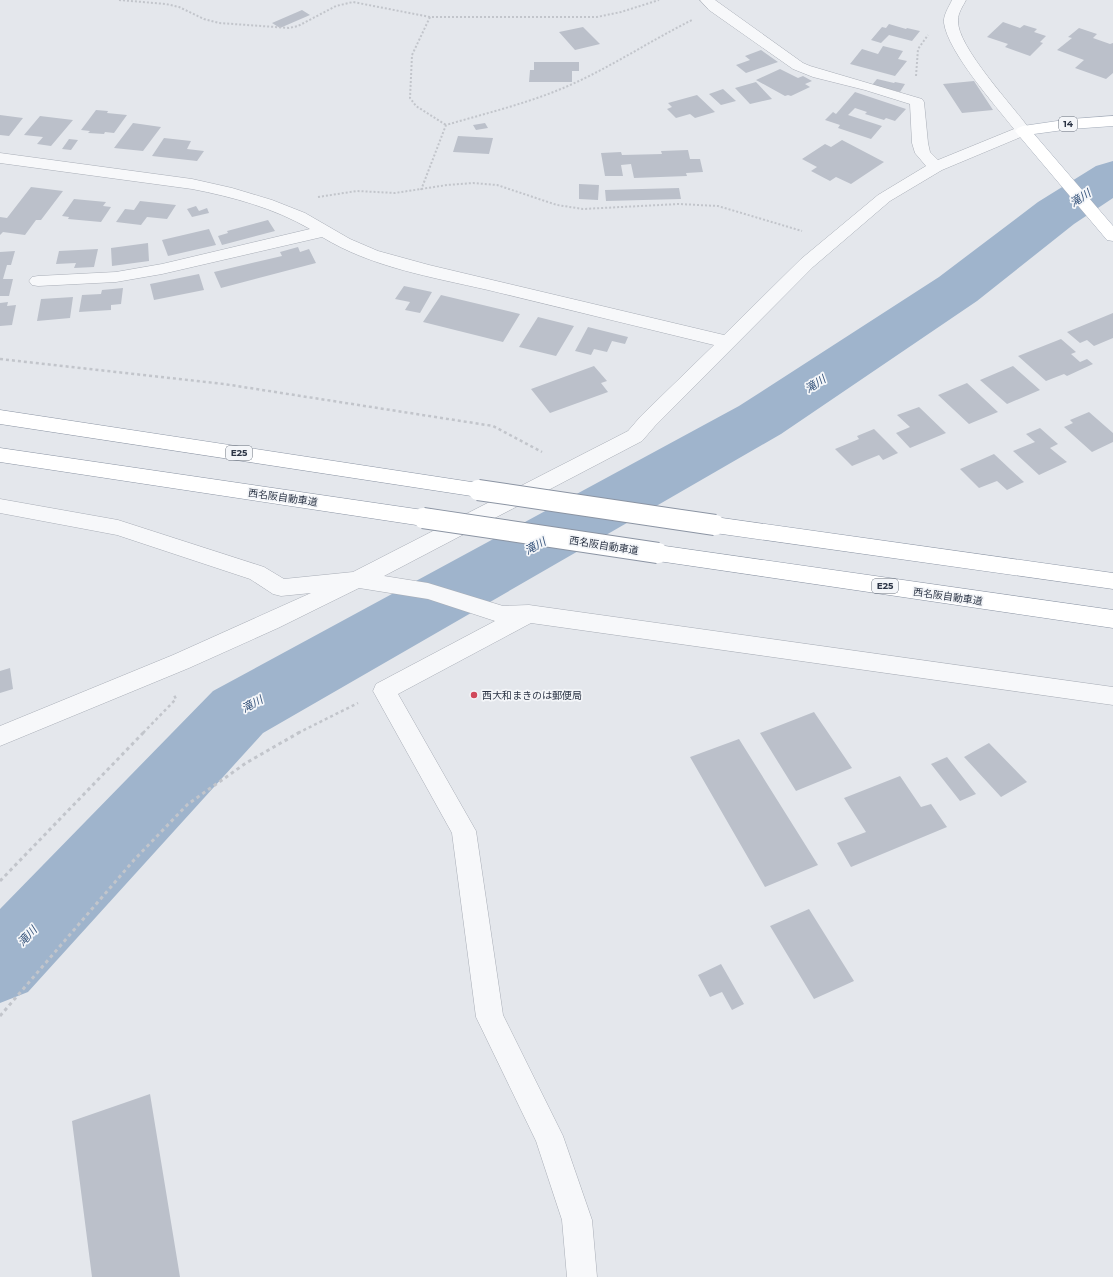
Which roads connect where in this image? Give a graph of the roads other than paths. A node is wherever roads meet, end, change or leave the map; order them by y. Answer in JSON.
{"nodes":[{"id":1,"x":959,"y":0,"type":"edge"},
{"id":2,"x":711,"y":4,"type":"edge"},
{"id":3,"x":1113,"y":121,"type":"edge"},
{"id":4,"x":1024,"y":131,"type":"junction"},
{"id":5,"x":0,"y":158,"type":"edge"},
{"id":6,"x":936,"y":167,"type":"junction"},
{"id":7,"x":324,"y":230,"type":"junction"},
{"id":8,"x":1109,"y":231,"type":"edge"},
{"id":9,"x":38,"y":281,"type":"dead end"},
{"id":10,"x":728,"y":342,"type":"junction"},
{"id":11,"x":0,"y":417,"type":"edge"},
{"id":12,"x":0,"y":455,"type":"edge"},
{"id":13,"x":0,"y":506,"type":"edge"},
{"id":14,"x":359,"y":580,"type":"junction"},
{"id":15,"x":1113,"y":581,"type":"edge"},
{"id":16,"x":528,"y":614,"type":"junction"},
{"id":17,"x":1113,"y":620,"type":"edge"},
{"id":18,"x":1113,"y":696,"type":"edge"},
{"id":19,"x":0,"y":736,"type":"edge"},
{"id":20,"x":582,"y":1277,"type":"edge"}],
"edges":[{"from":1,"to":4,"type":"street"},
{"from":2,"to":6,"type":"street"},
{"from":3,"to":4,"type":"main road","number":"14"},
{"from":4,"to":6,"type":"street"},
{"from":4,"to":8,"type":"main road"},
{"from":5,"to":7,"type":"street"},
{"from":6,"to":10,"type":"street"},
{"from":7,"to":9,"type":"street"},
{"from":7,"to":10,"type":"street"},
{"from":10,"to":14,"type":"street"},
{"from":11,"to":15,"type":"main road","number":"E25","bridge":true},
{"from":12,"to":17,"type":"main road","name":"西名阪自動車道","number":"E25","bridge":true},
{"from":13,"to":14,"type":"street"},
{"from":14,"to":16,"type":"street"},
{"from":14,"to":19,"type":"street"},
{"from":16,"to":18,"type":"street"},
{"from":16,"to":20,"type":"street"}]}
